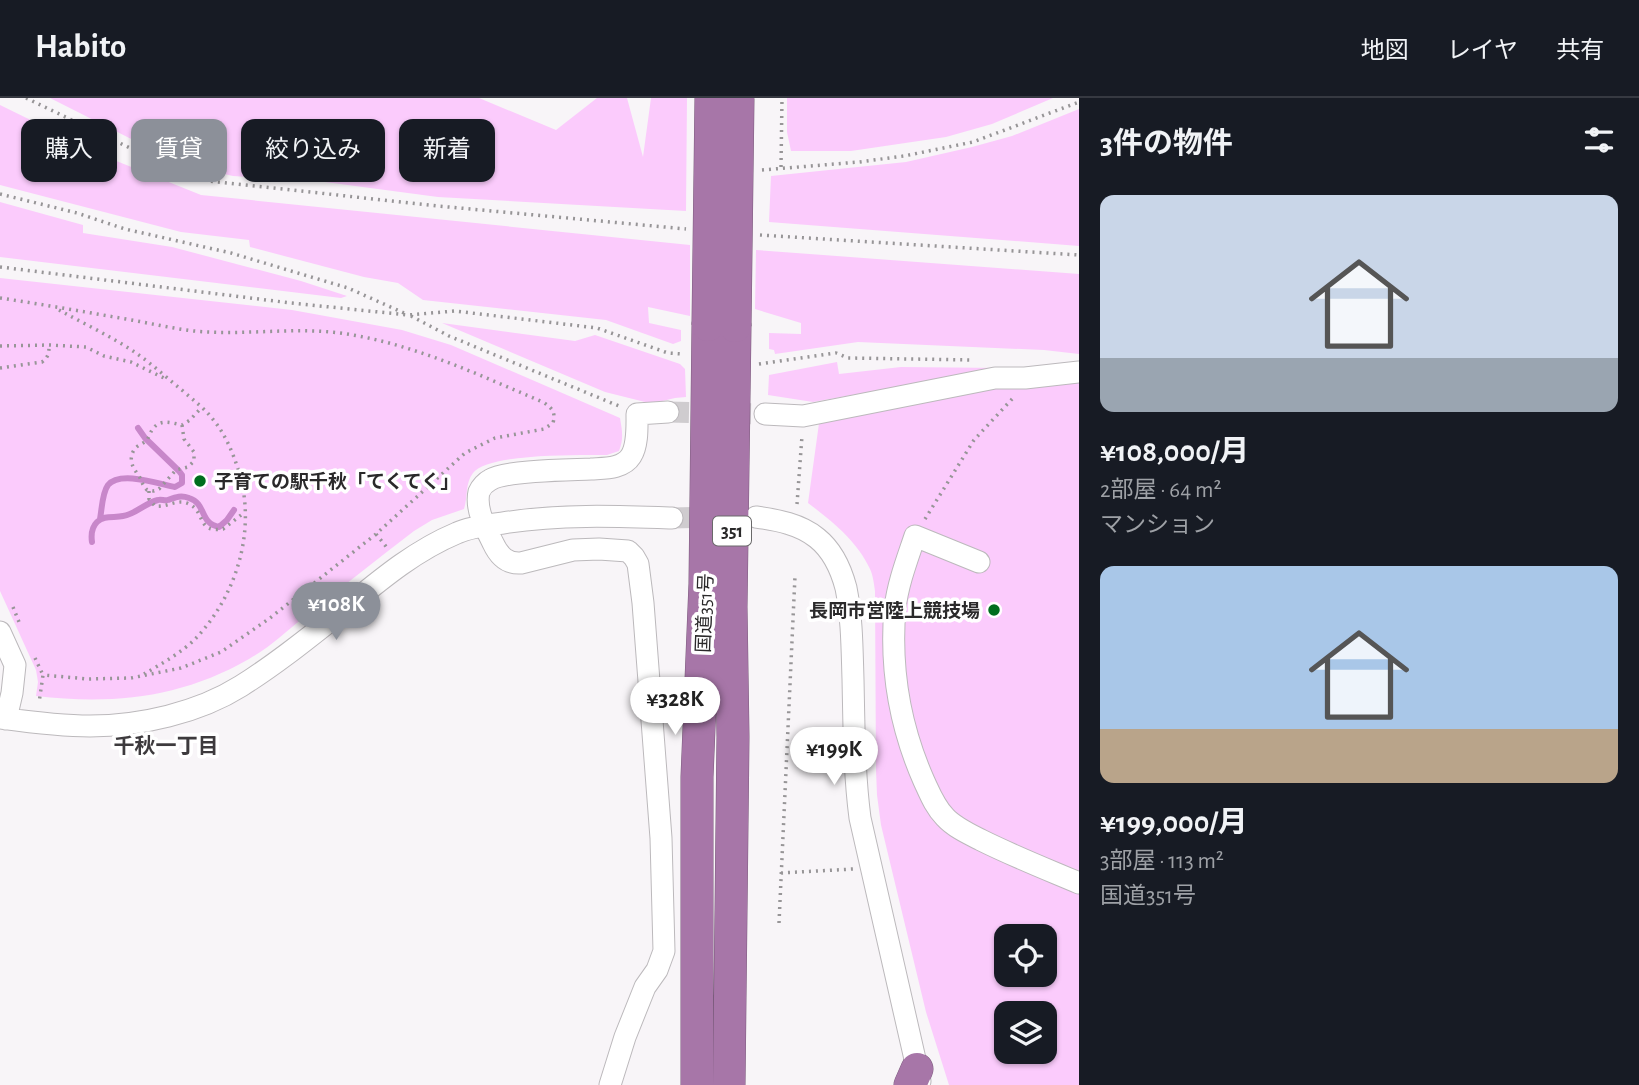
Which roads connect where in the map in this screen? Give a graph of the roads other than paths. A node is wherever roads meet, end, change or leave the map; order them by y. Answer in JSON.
{"nodes":[{"id":1,"x":711,"y":98,"type":"edge"},
{"id":2,"x":738,"y":98,"type":"edge"},
{"id":3,"x":722,"y":326,"type":"junction"},
{"id":4,"x":1079,"y":372,"type":"edge"},
{"id":5,"x":668,"y":412,"type":"tunnel mouth"},
{"id":6,"x":765,"y":414,"type":"tunnel mouth"},
{"id":7,"x":756,"y":517,"type":"dead end"},
{"id":8,"x":672,"y":518,"type":"tunnel mouth"},
{"id":9,"x":484,"y":526,"type":"junction"},
{"id":10,"x":979,"y":562,"type":"dead end"},
{"id":11,"x":0,"y":632,"type":"edge"},
{"id":12,"x":7,"y":660,"type":"edge"},
{"id":13,"x":3,"y":719,"type":"edge"},
{"id":14,"x":733,"y":737,"type":"junction"},
{"id":15,"x":1079,"y":883,"type":"edge"},
{"id":16,"x":916,"y":1080,"type":"edge"},
{"id":17,"x":610,"y":1085,"type":"edge"},
{"id":18,"x":697,"y":1085,"type":"edge"},
{"id":19,"x":729,"y":1085,"type":"edge"},
{"id":20,"x":747,"y":1085,"type":"edge"}],
"edges":[{"from":1,"to":3,"type":"highway","name":"国道351号","number":"351","bridge":true},
{"from":2,"to":3,"type":"highway","name":"国道351号","number":"351","bridge":true},
{"from":3,"to":14,"type":"highway","name":"国道351号","number":"351"},
{"from":3,"to":18,"type":"highway","name":"国道351号","number":"351"},
{"from":4,"to":6,"type":"street"},
{"from":5,"to":9,"type":"street"},
{"from":7,"to":16,"type":"street"},
{"from":8,"to":9,"type":"street"},
{"from":9,"to":13,"type":"street"},
{"from":9,"to":17,"type":"street"},
{"from":10,"to":15,"type":"street"},
{"from":11,"to":12,"type":"street"},
{"from":12,"to":13,"type":"street"},
{"from":14,"to":19,"type":"highway","name":"国道351号","number":"351"},
{"from":14,"to":20,"type":"highway"}]}
